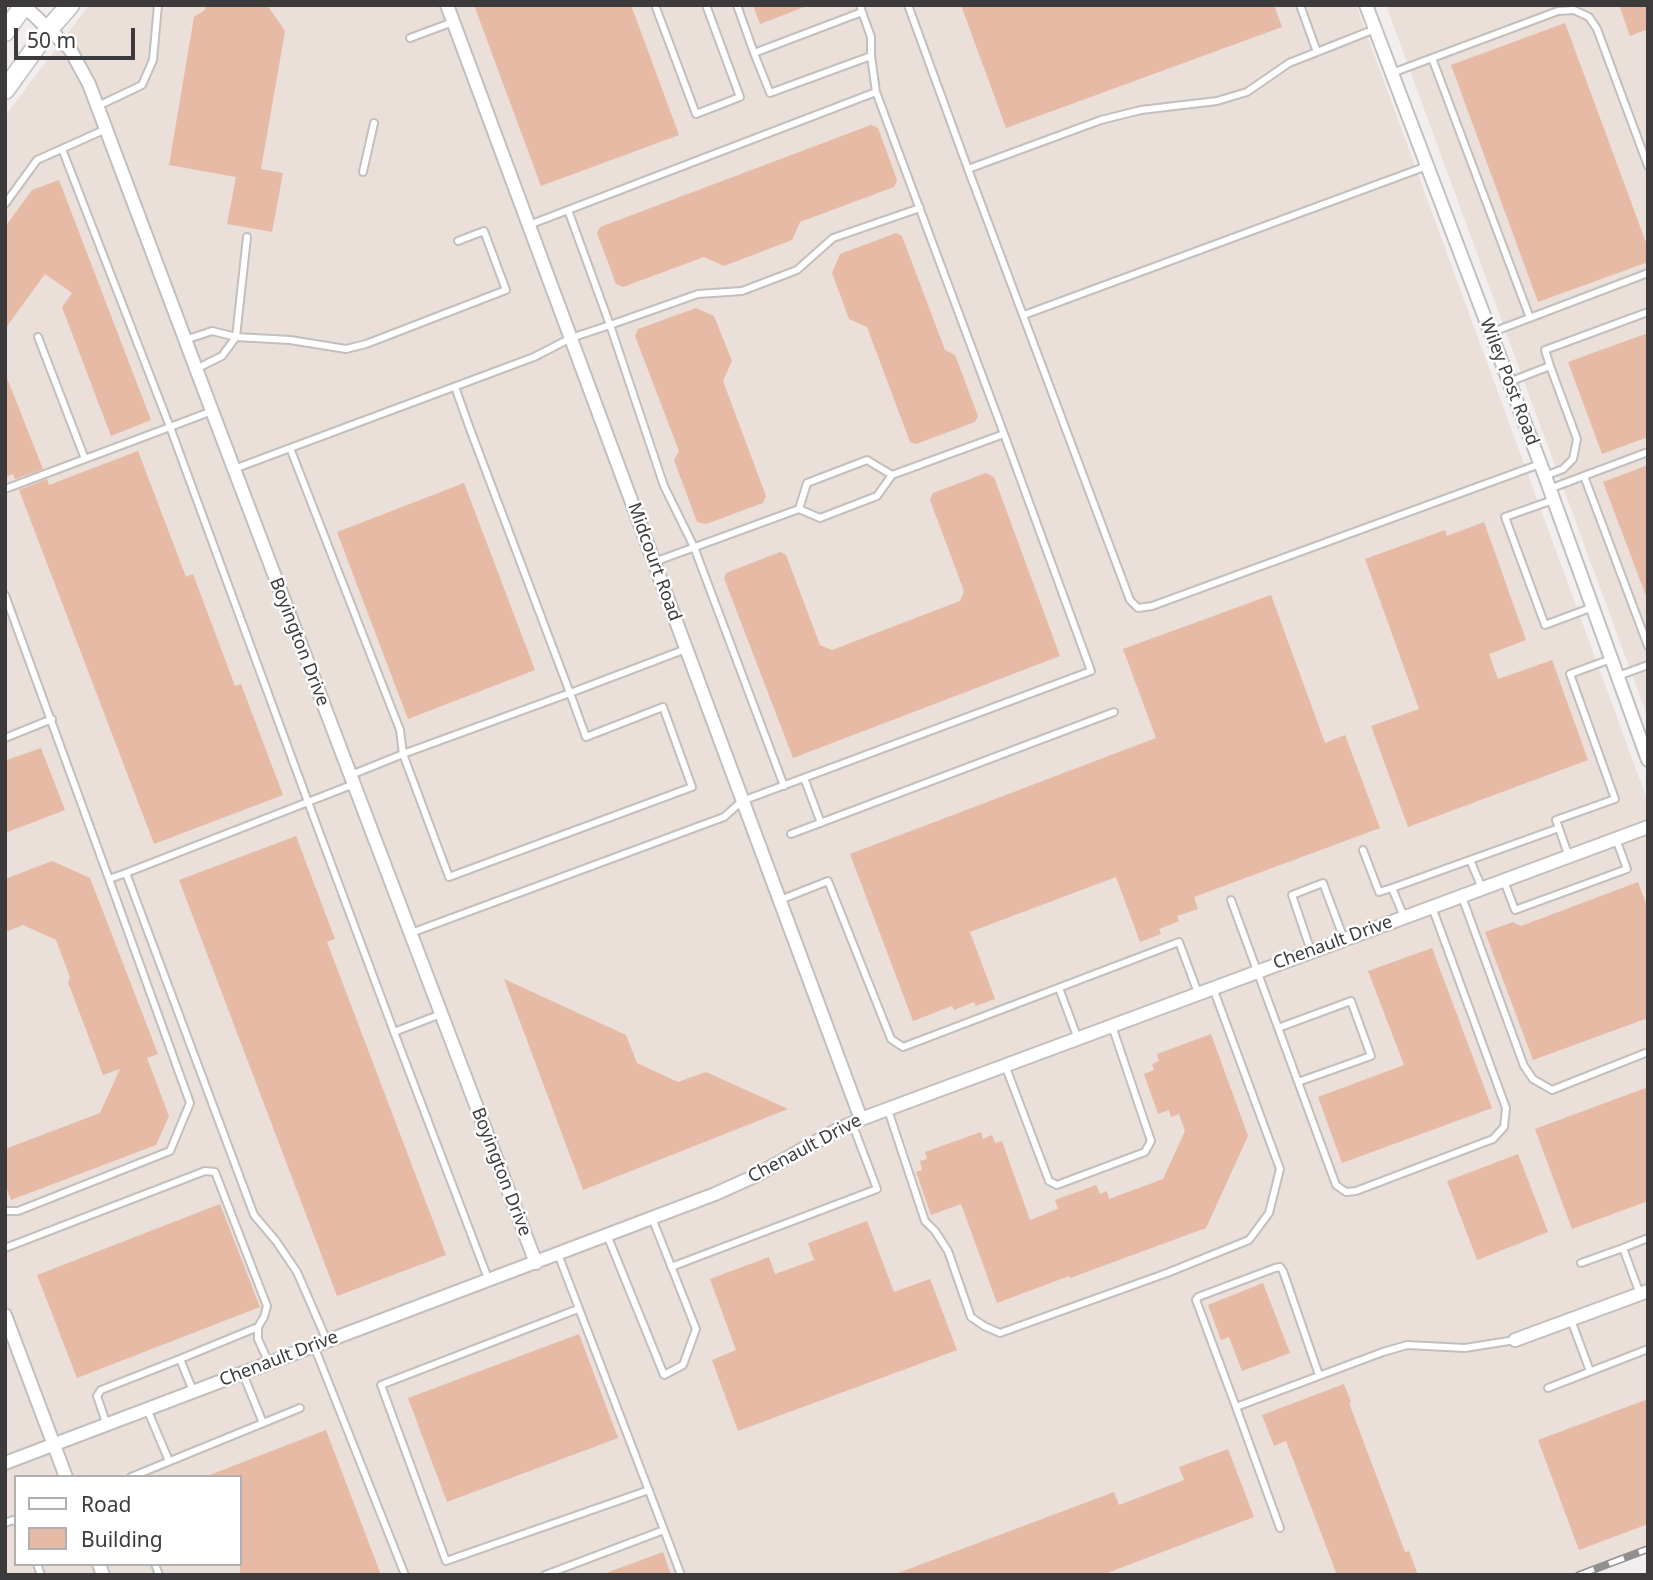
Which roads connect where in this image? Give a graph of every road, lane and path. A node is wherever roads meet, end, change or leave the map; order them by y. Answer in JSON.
{"nodes":[{"id":1,"x":70,"y":5,"type":"edge"},
{"id":2,"x":158,"y":5,"type":"edge"},
{"id":3,"x":447,"y":5,"type":"edge"},
{"id":4,"x":655,"y":5,"type":"edge"},
{"id":5,"x":706,"y":5,"type":"edge"},
{"id":6,"x":737,"y":5,"type":"edge"},
{"id":7,"x":908,"y":5,"type":"edge"},
{"id":8,"x":1300,"y":5,"type":"edge"},
{"id":9,"x":1366,"y":5,"type":"edge"},
{"id":10,"x":24,"y":6,"type":"edge"},
{"id":11,"x":861,"y":9,"type":"edge"},
{"id":12,"x":453,"y":22,"type":"junction"},
{"id":13,"x":49,"y":29,"type":"junction"},
{"id":14,"x":1375,"y":29,"type":"junction"},
{"id":15,"x":5,"y":32,"type":"edge"},
{"id":16,"x":410,"y":38,"type":"dead end"},
{"id":17,"x":1317,"y":52,"type":"junction"},
{"id":18,"x":754,"y":53,"type":"junction"},
{"id":19,"x":870,"y":56,"type":"junction"},
{"id":20,"x":1432,"y":58,"type":"junction"},
{"id":21,"x":1392,"y":73,"type":"junction"},
{"id":22,"x":5,"y":90,"type":"edge"},
{"id":23,"x":876,"y":92,"type":"junction"},
{"id":24,"x":97,"y":106,"type":"junction"},
{"id":25,"x":374,"y":122,"type":"dead end"},
{"id":26,"x":106,"y":129,"type":"junction"},
{"id":27,"x":62,"y":149,"type":"junction"},
{"id":28,"x":1427,"y":166,"type":"junction"},
{"id":29,"x":1648,"y":166,"type":"edge"},
{"id":30,"x":968,"y":169,"type":"junction"},
{"id":31,"x":363,"y":172,"type":"dead end"},
{"id":32,"x":5,"y":204,"type":"edge"},
{"id":33,"x":920,"y":208,"type":"junction"},
{"id":34,"x":568,"y":210,"type":"junction"},
{"id":35,"x":528,"y":225,"type":"junction"},
{"id":36,"x":247,"y":237,"type":"dead end"},
{"id":37,"x":458,"y":241,"type":"dead end"},
{"id":38,"x":1648,"y":273,"type":"edge"},
{"id":39,"x":1648,"y":312,"type":"edge"},
{"id":40,"x":1024,"y":315,"type":"junction"},
{"id":41,"x":1530,"y":318,"type":"junction"},
{"id":42,"x":610,"y":325,"type":"junction"},
{"id":43,"x":1490,"y":332,"type":"junction"},
{"id":44,"x":38,"y":337,"type":"dead end"},
{"id":45,"x":236,"y":337,"type":"junction"},
{"id":46,"x":571,"y":338,"type":"junction"},
{"id":47,"x":186,"y":340,"type":"junction"},
{"id":48,"x":1550,"y":366,"type":"junction"},
{"id":49,"x":196,"y":369,"type":"junction"},
{"id":50,"x":1509,"y":382,"type":"junction"},
{"id":51,"x":455,"y":387,"type":"junction"},
{"id":52,"x":212,"y":411,"type":"junction"},
{"id":53,"x":170,"y":428,"type":"junction"},
{"id":54,"x":1004,"y":433,"type":"junction"},
{"id":55,"x":290,"y":449,"type":"junction"},
{"id":56,"x":1648,"y":452,"type":"edge"},
{"id":57,"x":86,"y":459,"type":"junction"},
{"id":58,"x":1540,"y":464,"type":"junction"},
{"id":59,"x":234,"y":470,"type":"junction"},
{"id":60,"x":892,"y":475,"type":"junction"},
{"id":61,"x":1545,"y":476,"type":"junction"},
{"id":62,"x":1584,"y":476,"type":"junction"},
{"id":63,"x":5,"y":489,"type":"edge"},
{"id":64,"x":1551,"y":494,"type":"junction"},
{"id":65,"x":799,"y":509,"type":"junction"},
{"id":66,"x":694,"y":547,"type":"junction"},
{"id":67,"x":654,"y":562,"type":"junction"},
{"id":68,"x":5,"y":595,"type":"edge"},
{"id":69,"x":1592,"y":607,"type":"junction"},
{"id":70,"x":1648,"y":646,"type":"edge"},
{"id":71,"x":686,"y":649,"type":"junction"},
{"id":72,"x":1612,"y":659,"type":"junction"},
{"id":73,"x":1648,"y":664,"type":"edge"},
{"id":74,"x":1618,"y":676,"type":"junction"},
{"id":75,"x":570,"y":692,"type":"junction"},
{"id":76,"x":1114,"y":712,"type":"dead end"},
{"id":77,"x":52,"y":719,"type":"junction"},
{"id":78,"x":5,"y":738,"type":"edge"},
{"id":79,"x":403,"y":754,"type":"junction"},
{"id":80,"x":1648,"y":760,"type":"edge"},
{"id":81,"x":804,"y":778,"type":"junction"},
{"id":82,"x":352,"y":780,"type":"junction"},
{"id":83,"x":784,"y":786,"type":"junction"},
{"id":84,"x":742,"y":801,"type":"junction"},
{"id":85,"x":308,"y":802,"type":"junction"},
{"id":86,"x":821,"y":823,"type":"junction"},
{"id":87,"x":1648,"y":827,"type":"edge"},
{"id":88,"x":1559,"y":828,"type":"junction"},
{"id":89,"x":791,"y":834,"type":"dead end"},
{"id":90,"x":1616,"y":839,"type":"junction"},
{"id":91,"x":1363,"y":850,"type":"dead end"},
{"id":92,"x":1569,"y":857,"type":"junction"},
{"id":93,"x":1470,"y":860,"type":"junction"},
{"id":94,"x":126,"y":873,"type":"junction"},
{"id":95,"x":108,"y":879,"type":"junction"},
{"id":96,"x":1504,"y":881,"type":"junction"},
{"id":97,"x":1392,"y":888,"type":"junction"},
{"id":98,"x":1482,"y":889,"type":"junction"},
{"id":99,"x":1462,"y":897,"type":"junction"},
{"id":100,"x":780,"y":900,"type":"junction"},
{"id":101,"x":1231,"y":900,"type":"dead end"},
{"id":102,"x":1432,"y":908,"type":"junction"},
{"id":103,"x":1404,"y":917,"type":"junction"},
{"id":104,"x":411,"y":933,"type":"junction"},
{"id":105,"x":1344,"y":940,"type":"junction"},
{"id":106,"x":1311,"y":951,"type":"junction"},
{"id":107,"x":1258,"y":972,"type":"junction"},
{"id":108,"x":1059,"y":988,"type":"junction"},
{"id":109,"x":1213,"y":988,"type":"junction"},
{"id":110,"x":1199,"y":993,"type":"junction"},
{"id":111,"x":441,"y":1014,"type":"junction"},
{"id":112,"x":1112,"y":1026,"type":"junction"},
{"id":113,"x":1278,"y":1028,"type":"junction"},
{"id":114,"x":394,"y":1032,"type":"junction"},
{"id":115,"x":1078,"y":1039,"type":"junction"},
{"id":116,"x":1648,"y":1052,"type":"edge"},
{"id":117,"x":1005,"y":1065,"type":"junction"},
{"id":118,"x":1298,"y":1082,"type":"junction"},
{"id":119,"x":887,"y":1109,"type":"junction"},
{"id":120,"x":857,"y":1121,"type":"junction"},
{"id":121,"x":5,"y":1211,"type":"edge"},
{"id":122,"x":652,"y":1218,"type":"junction"},
{"id":123,"x":607,"y":1235,"type":"junction"},
{"id":124,"x":1648,"y":1238,"type":"edge"},
{"id":125,"x":5,"y":1248,"type":"edge"},
{"id":126,"x":1623,"y":1248,"type":"junction"},
{"id":127,"x":558,"y":1254,"type":"junction"},
{"id":128,"x":536,"y":1263,"type":"junction"},
{"id":129,"x":1581,"y":1263,"type":"dead end"},
{"id":130,"x":671,"y":1267,"type":"junction"},
{"id":131,"x":489,"y":1281,"type":"junction"},
{"id":132,"x":1644,"y":1292,"type":"edge"},
{"id":133,"x":578,"y":1309,"type":"junction"},
{"id":134,"x":5,"y":1315,"type":"edge"},
{"id":135,"x":1571,"y":1320,"type":"junction"},
{"id":136,"x":258,"y":1327,"type":"junction"},
{"id":137,"x":1515,"y":1340,"type":"joint"},
{"id":138,"x":321,"y":1343,"type":"junction"},
{"id":139,"x":1648,"y":1349,"type":"edge"},
{"id":140,"x":180,"y":1359,"type":"junction"},
{"id":141,"x":269,"y":1363,"type":"junction"},
{"id":142,"x":1590,"y":1371,"type":"junction"},
{"id":143,"x":243,"y":1374,"type":"junction"},
{"id":144,"x":1319,"y":1375,"type":"junction"},
{"id":145,"x":1548,"y":1388,"type":"dead end"},
{"id":146,"x":193,"y":1391,"type":"junction"},
{"id":147,"x":1236,"y":1407,"type":"junction"},
{"id":148,"x":300,"y":1408,"type":"dead end"},
{"id":149,"x":147,"y":1409,"type":"junction"},
{"id":150,"x":263,"y":1423,"type":"junction"},
{"id":151,"x":107,"y":1425,"type":"junction"},
{"id":152,"x":54,"y":1445,"type":"junction"},
{"id":153,"x":169,"y":1461,"type":"junction"},
{"id":154,"x":5,"y":1463,"type":"edge"},
{"id":155,"x":65,"y":1475,"type":"edge"},
{"id":156,"x":136,"y":1475,"type":"edge"},
{"id":157,"x":649,"y":1490,"type":"junction"},
{"id":158,"x":1280,"y":1528,"type":"dead end"},
{"id":159,"x":664,"y":1530,"type":"junction"},
{"id":160,"x":566,"y":1567,"type":"junction"},
{"id":161,"x":405,"y":1575,"type":"edge"},
{"id":162,"x":545,"y":1575,"type":"edge"},
{"id":163,"x":569,"y":1575,"type":"edge"},
{"id":164,"x":681,"y":1575,"type":"edge"}],
"edges":[{"from":1,"to":13,"type":"main road"},
{"from":2,"to":24,"type":"lane"},
{"from":3,"to":12,"type":"street","name":"Midcourt Road"},
{"from":4,"to":5,"type":"lane"},
{"from":6,"to":18,"type":"lane"},
{"from":7,"to":30,"type":"lane"},
{"from":8,"to":17,"type":"lane"},
{"from":9,"to":14,"type":"street","name":"Wiley Post Road"},
{"from":10,"to":13,"type":"street","name":"Boyington Drive"},
{"from":10,"to":15,"type":"main road"},
{"from":11,"to":18,"type":"lane"},
{"from":11,"to":19,"type":"lane"},
{"from":12,"to":16,"type":"lane"},
{"from":12,"to":35,"type":"street","name":"Midcourt Road"},
{"from":13,"to":22,"type":"main road"},
{"from":13,"to":24,"type":"street","name":"Boyington Drive"},
{"from":14,"to":17,"type":"lane"},
{"from":14,"to":21,"type":"street","name":"Wiley Post Road"},
{"from":17,"to":30,"type":"lane"},
{"from":18,"to":19,"type":"lane"},
{"from":19,"to":23,"type":"lane"},
{"from":20,"to":21,"type":"lane"},
{"from":20,"to":29,"type":"lane"},
{"from":20,"to":41,"type":"lane"},
{"from":21,"to":28,"type":"street","name":"Wiley Post Road"},
{"from":23,"to":33,"type":"lane"},
{"from":23,"to":34,"type":"lane"},
{"from":24,"to":26,"type":"street","name":"Boyington Drive"},
{"from":25,"to":31,"type":"lane"},
{"from":26,"to":27,"type":"lane"},
{"from":26,"to":47,"type":"street","name":"Boyington Drive"},
{"from":27,"to":32,"type":"lane"},
{"from":27,"to":53,"type":"lane"},
{"from":28,"to":40,"type":"lane"},
{"from":28,"to":43,"type":"street","name":"Wiley Post Road"},
{"from":30,"to":40,"type":"lane"},
{"from":33,"to":42,"type":"lane"},
{"from":33,"to":54,"type":"lane"},
{"from":34,"to":35,"type":"lane"},
{"from":34,"to":42,"type":"lane"},
{"from":35,"to":46,"type":"street","name":"Midcourt Road"},
{"from":36,"to":45,"type":"lane"},
{"from":37,"to":45,"type":"lane"},
{"from":38,"to":41,"type":"lane"},
{"from":39,"to":48,"type":"lane"},
{"from":40,"to":58,"type":"lane"},
{"from":41,"to":43,"type":"lane"},
{"from":42,"to":46,"type":"lane"},
{"from":42,"to":66,"type":"lane"},
{"from":43,"to":50,"type":"street","name":"Wiley Post Road"},
{"from":44,"to":57,"type":"lane"},
{"from":45,"to":47,"type":"lane"},
{"from":45,"to":49,"type":"lane"},
{"from":46,"to":51,"type":"lane"},
{"from":46,"to":67,"type":"street","name":"Midcourt Road"},
{"from":47,"to":49,"type":"street","name":"Boyington Drive"},
{"from":48,"to":50,"type":"lane"},
{"from":48,"to":61,"type":"lane"},
{"from":49,"to":52,"type":"street","name":"Boyington Drive"},
{"from":50,"to":58,"type":"street","name":"Wiley Post Road"},
{"from":51,"to":55,"type":"lane"},
{"from":51,"to":75,"type":"lane"},
{"from":52,"to":53,"type":"lane"},
{"from":52,"to":59,"type":"street","name":"Boyington Drive"},
{"from":53,"to":57,"type":"lane"},
{"from":53,"to":85,"type":"lane"},
{"from":54,"to":60,"type":"lane"},
{"from":54,"to":81,"type":"lane"},
{"from":55,"to":59,"type":"lane"},
{"from":55,"to":79,"type":"lane"},
{"from":56,"to":62,"type":"lane"},
{"from":57,"to":63,"type":"lane"},
{"from":58,"to":61,"type":"street","name":"Wiley Post Road"},
{"from":59,"to":82,"type":"street","name":"Boyington Drive"},
{"from":60,"to":65,"type":"lane"},
{"from":60,"to":65,"type":"lane"},
{"from":61,"to":64,"type":"street","name":"Wiley Post Road"},
{"from":62,"to":64,"type":"lane"},
{"from":62,"to":70,"type":"lane"},
{"from":64,"to":69,"type":"street","name":"Wiley Post Road"},
{"from":64,"to":69,"type":"lane"},
{"from":65,"to":66,"type":"lane"},
{"from":66,"to":67,"type":"lane"},
{"from":66,"to":83,"type":"lane"},
{"from":67,"to":71,"type":"street","name":"Midcourt Road"},
{"from":68,"to":77,"type":"lane"},
{"from":69,"to":72,"type":"street","name":"Wiley Post Road"},
{"from":71,"to":75,"type":"lane"},
{"from":71,"to":84,"type":"street","name":"Midcourt Road"},
{"from":72,"to":74,"type":"street","name":"Wiley Post Road"},
{"from":72,"to":88,"type":"lane"},
{"from":73,"to":74,"type":"lane"},
{"from":74,"to":80,"type":"street","name":"Wiley Post Road"},
{"from":75,"to":79,"type":"lane"},
{"from":75,"to":79,"type":"lane"},
{"from":76,"to":86,"type":"lane"},
{"from":77,"to":78,"type":"lane"},
{"from":77,"to":95,"type":"lane"},
{"from":79,"to":82,"type":"lane"},
{"from":81,"to":83,"type":"lane"},
{"from":81,"to":86,"type":"lane"},
{"from":82,"to":85,"type":"lane"},
{"from":82,"to":104,"type":"street","name":"Boyington Drive"},
{"from":83,"to":84,"type":"lane"},
{"from":84,"to":100,"type":"street","name":"Midcourt Road"},
{"from":84,"to":104,"type":"lane"},
{"from":85,"to":94,"type":"lane"},
{"from":85,"to":114,"type":"lane"},
{"from":86,"to":89,"type":"lane"},
{"from":87,"to":90,"type":"street","name":"Chenault Drive"},
{"from":88,"to":92,"type":"lane"},
{"from":88,"to":93,"type":"lane"},
{"from":90,"to":92,"type":"street","name":"Chenault Drive"},
{"from":90,"to":96,"type":"lane"},
{"from":91,"to":97,"type":"lane"},
{"from":92,"to":96,"type":"street","name":"Chenault Drive"},
{"from":93,"to":97,"type":"lane"},
{"from":93,"to":98,"type":"lane"},
{"from":94,"to":95,"type":"lane"},
{"from":94,"to":138,"type":"lane"},
{"from":95,"to":121,"type":"lane"},
{"from":96,"to":98,"type":"street","name":"Chenault Drive"},
{"from":97,"to":103,"type":"lane"},
{"from":98,"to":99,"type":"street","name":"Chenault Drive"},
{"from":99,"to":102,"type":"street","name":"Chenault Drive"},
{"from":99,"to":116,"type":"lane"},
{"from":100,"to":108,"type":"lane"},
{"from":100,"to":120,"type":"street","name":"Midcourt Road"},
{"from":101,"to":107,"type":"lane"},
{"from":102,"to":103,"type":"street","name":"Chenault Drive"},
{"from":102,"to":118,"type":"lane"},
{"from":103,"to":105,"type":"street","name":"Chenault Drive"},
{"from":104,"to":111,"type":"street","name":"Boyington Drive"},
{"from":105,"to":106,"type":"street","name":"Chenault Drive"},
{"from":105,"to":106,"type":"lane"},
{"from":106,"to":107,"type":"street","name":"Chenault Drive"},
{"from":107,"to":109,"type":"street","name":"Chenault Drive"},
{"from":107,"to":113,"type":"lane"},
{"from":108,"to":110,"type":"lane"},
{"from":108,"to":115,"type":"lane"},
{"from":109,"to":110,"type":"street","name":"Chenault Drive"},
{"from":109,"to":119,"type":"lane"},
{"from":110,"to":112,"type":"street","name":"Chenault Drive"},
{"from":111,"to":114,"type":"lane"},
{"from":111,"to":128,"type":"street","name":"Boyington Drive"},
{"from":112,"to":115,"type":"street","name":"Chenault Drive"},
{"from":112,"to":117,"type":"lane"},
{"from":113,"to":118,"type":"lane"},
{"from":113,"to":118,"type":"lane"},
{"from":114,"to":131,"type":"lane"},
{"from":115,"to":117,"type":"street","name":"Chenault Drive"},
{"from":117,"to":119,"type":"street","name":"Chenault Drive"},
{"from":119,"to":120,"type":"street","name":"Chenault Drive"},
{"from":120,"to":122,"type":"street","name":"Chenault Drive"},
{"from":120,"to":130,"type":"lane"},
{"from":122,"to":123,"type":"street","name":"Chenault Drive"},
{"from":122,"to":130,"type":"lane"},
{"from":123,"to":127,"type":"street","name":"Chenault Drive"},
{"from":123,"to":130,"type":"lane"},
{"from":124,"to":126,"type":"lane"},
{"from":125,"to":136,"type":"lane"},
{"from":126,"to":129,"type":"lane"},
{"from":126,"to":132,"type":"lane"},
{"from":127,"to":128,"type":"street","name":"Chenault Drive"},
{"from":127,"to":133,"type":"lane"},
{"from":128,"to":131,"type":"street","name":"Chenault Drive"},
{"from":131,"to":138,"type":"street","name":"Chenault Drive"},
{"from":132,"to":135,"type":"street"},
{"from":133,"to":157,"type":"lane"},
{"from":133,"to":157,"type":"lane"},
{"from":134,"to":152,"type":"street"},
{"from":135,"to":137,"type":"street"},
{"from":135,"to":142,"type":"lane"},
{"from":136,"to":140,"type":"lane"},
{"from":136,"to":141,"type":"lane"},
{"from":137,"to":144,"type":"lane"},
{"from":138,"to":141,"type":"street","name":"Chenault Drive"},
{"from":138,"to":161,"type":"lane"},
{"from":139,"to":142,"type":"lane"},
{"from":140,"to":146,"type":"lane"},
{"from":140,"to":151,"type":"lane"},
{"from":141,"to":143,"type":"street","name":"Chenault Drive"},
{"from":142,"to":145,"type":"lane"},
{"from":143,"to":146,"type":"street","name":"Chenault Drive"},
{"from":143,"to":150,"type":"lane"},
{"from":144,"to":147,"type":"lane"},
{"from":144,"to":147,"type":"lane"},
{"from":146,"to":149,"type":"street","name":"Chenault Drive"},
{"from":147,"to":158,"type":"lane"},
{"from":148,"to":150,"type":"lane"},
{"from":149,"to":151,"type":"street","name":"Chenault Drive"},
{"from":149,"to":153,"type":"lane"},
{"from":150,"to":153,"type":"lane"},
{"from":151,"to":152,"type":"street","name":"Chenault Drive"},
{"from":152,"to":154,"type":"street","name":"Chenault Drive"},
{"from":152,"to":155,"type":"street"},
{"from":153,"to":156,"type":"lane"},
{"from":157,"to":159,"type":"lane"},
{"from":159,"to":160,"type":"lane"},
{"from":159,"to":164,"type":"lane"},
{"from":160,"to":162,"type":"lane"},
{"from":160,"to":163,"type":"lane"}]}
